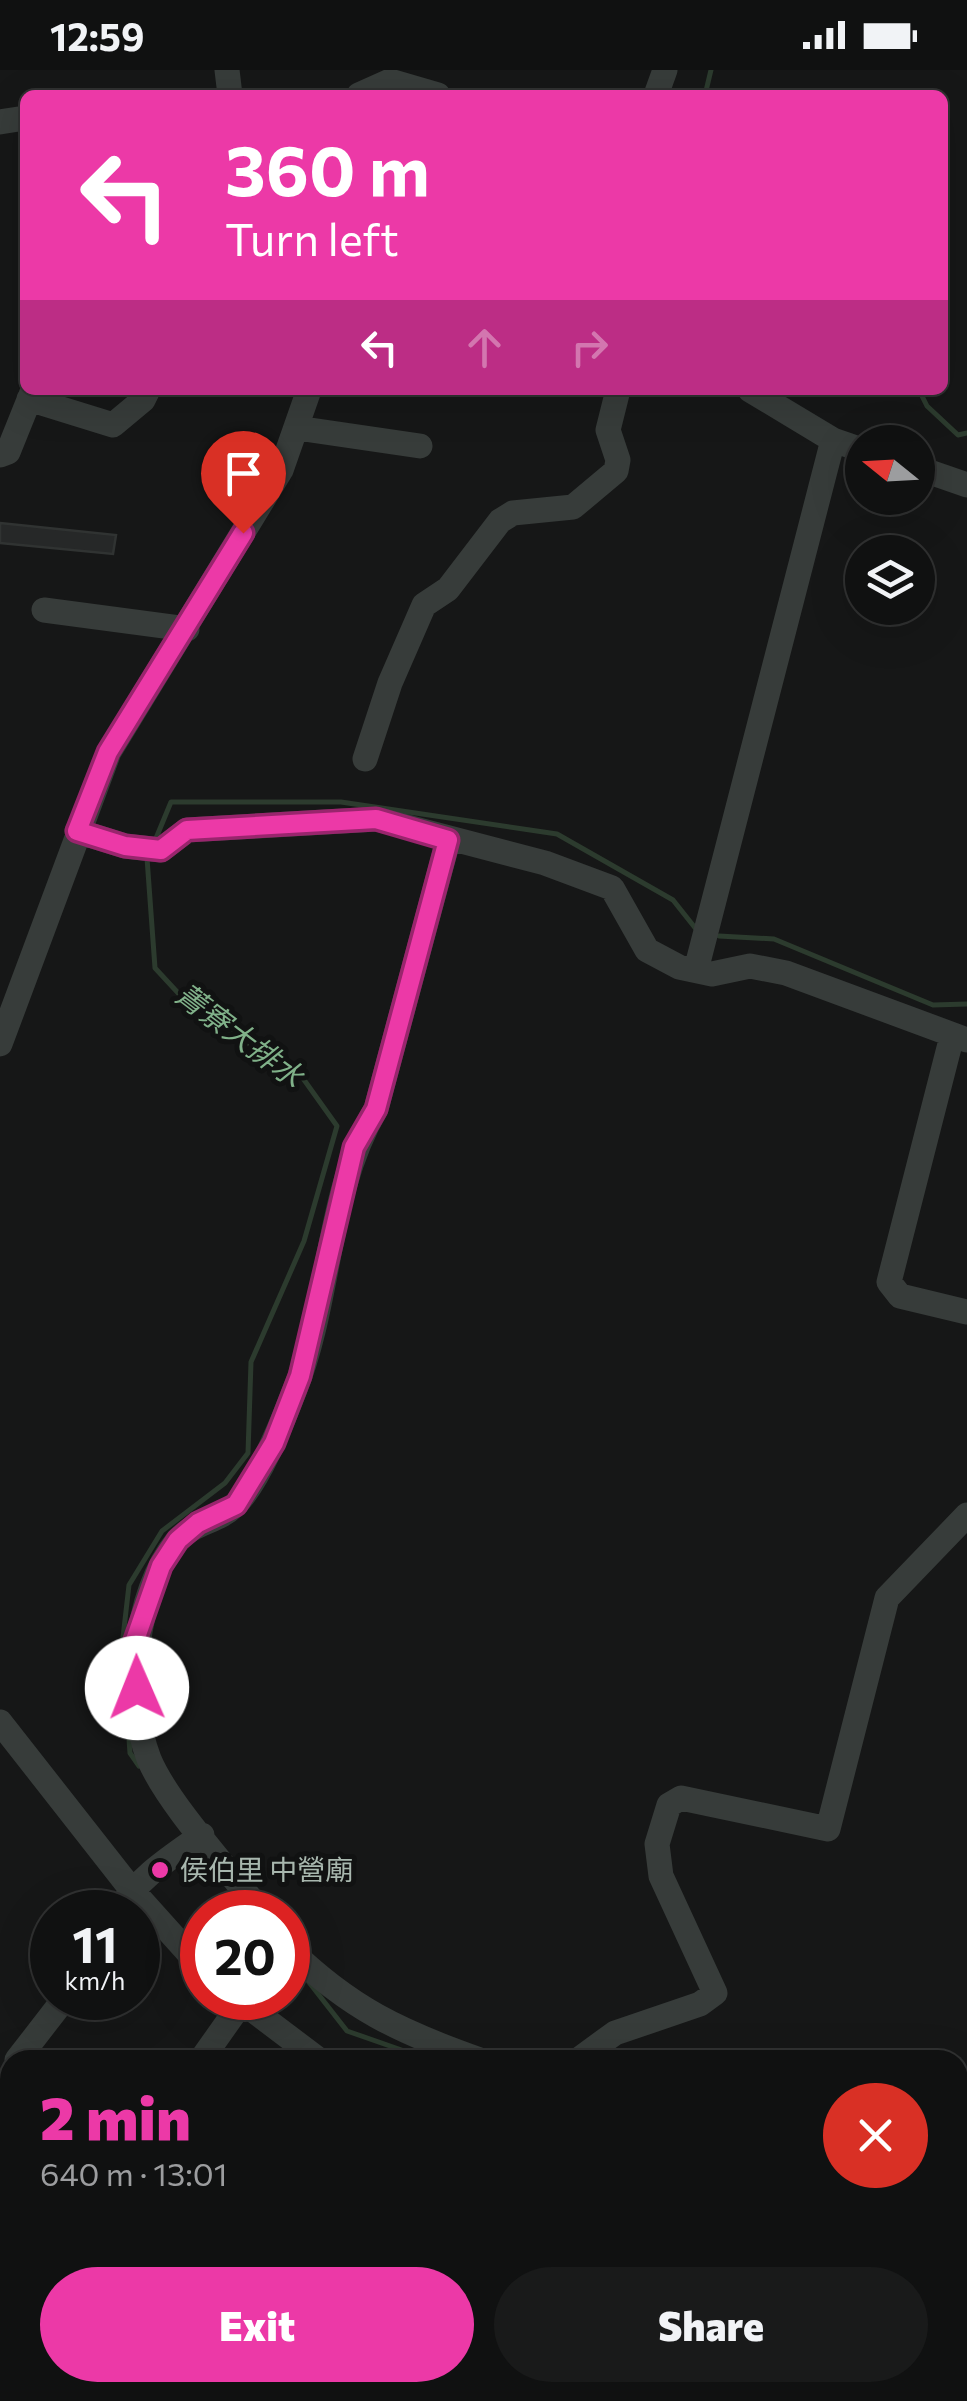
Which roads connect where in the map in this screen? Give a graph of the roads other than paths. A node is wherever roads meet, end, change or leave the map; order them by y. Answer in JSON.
{"nodes":[{"id":1,"x":369,"y":90,"type":"edge"},
{"id":2,"x":422,"y":90,"type":"edge"},
{"id":3,"x":31,"y":395,"type":"edge"},
{"id":4,"x":146,"y":395,"type":"edge"},
{"id":5,"x":308,"y":395,"type":"edge"},
{"id":6,"x":617,"y":395,"type":"edge"},
{"id":7,"x":758,"y":395,"type":"edge"},
{"id":8,"x":298,"y":428,"type":"junction"},
{"id":9,"x":833,"y":440,"type":"junction"},
{"id":10,"x":845,"y":444,"type":"edge"},
{"id":11,"x":420,"y":446,"type":"dead end"},
{"id":12,"x":0,"y":455,"type":"edge"},
{"id":13,"x":935,"y":474,"type":"edge"},
{"id":14,"x":967,"y":485,"type":"edge"},
{"id":15,"x":44,"y":610,"type":"dead end"},
{"id":16,"x":188,"y":629,"type":"junction"},
{"id":17,"x":364,"y":759,"type":"dead end"},
{"id":18,"x":77,"y":831,"type":"junction"},
{"id":19,"x":448,"y":840,"type":"junction"},
{"id":20,"x":696,"y":970,"type":"junction"},
{"id":21,"x":960,"y":1038,"type":"edge"},
{"id":22,"x":0,"y":1044,"type":"edge"},
{"id":23,"x":967,"y":1312,"type":"edge"},
{"id":24,"x":967,"y":1515,"type":"edge"},
{"id":25,"x":0,"y":1722,"type":"edge"},
{"id":26,"x":200,"y":1836,"type":"junction"},
{"id":27,"x":132,"y":1889,"type":"junction"},
{"id":28,"x":243,"y":1890,"type":"edge"},
{"id":29,"x":180,"y":1943,"type":"edge"},
{"id":30,"x":310,"y":1970,"type":"edge"},
{"id":31,"x":47,"y":2020,"type":"edge"},
{"id":32,"x":226,"y":2020,"type":"edge"},
{"id":33,"x":265,"y":2020,"type":"edge"},
{"id":34,"x":25,"y":2050,"type":"edge"},
{"id":35,"x":206,"y":2050,"type":"edge"},
{"id":36,"x":305,"y":2050,"type":"edge"},
{"id":37,"x":452,"y":2050,"type":"edge"},
{"id":38,"x":592,"y":2050,"type":"edge"}],
"edges":[{"from":1,"to":2,"type":"street"},
{"from":3,"to":4,"type":"street"},
{"from":3,"to":12,"type":"street"},
{"from":5,"to":8,"type":"street"},
{"from":6,"to":17,"type":"street"},
{"from":7,"to":9,"type":"street"},
{"from":8,"to":11,"type":"street"},
{"from":8,"to":16,"type":"street"},
{"from":9,"to":10,"type":"street"},
{"from":9,"to":20,"type":"street"},
{"from":13,"to":14,"type":"street"},
{"from":15,"to":16,"type":"street"},
{"from":16,"to":18,"type":"street"},
{"from":18,"to":19,"type":"street"},
{"from":18,"to":22,"type":"street"},
{"from":19,"to":20,"type":"street"},
{"from":19,"to":26,"type":"street"},
{"from":20,"to":21,"type":"street"},
{"from":21,"to":23,"type":"street"},
{"from":24,"to":38,"type":"street"},
{"from":25,"to":27,"type":"street"},
{"from":26,"to":27,"type":"street"},
{"from":26,"to":28,"type":"street"},
{"from":27,"to":29,"type":"street"},
{"from":30,"to":37,"type":"street"},
{"from":31,"to":34,"type":"street"},
{"from":32,"to":35,"type":"street"},
{"from":33,"to":36,"type":"street"}]}
